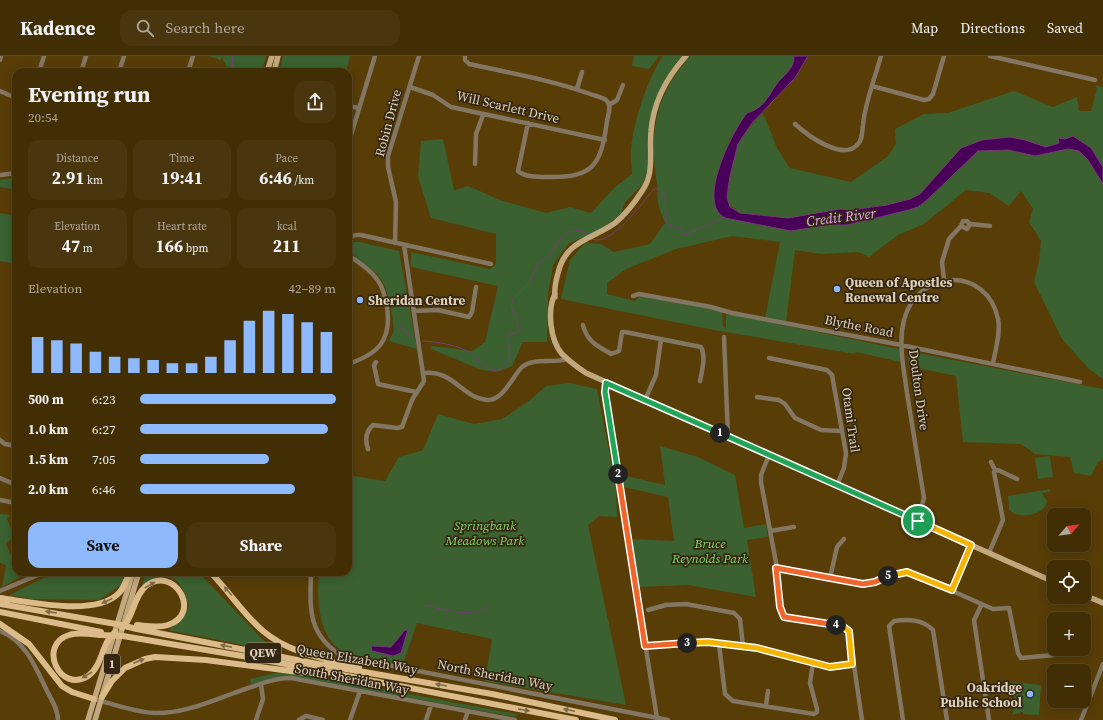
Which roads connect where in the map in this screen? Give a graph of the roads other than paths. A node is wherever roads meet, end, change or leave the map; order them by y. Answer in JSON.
{"nodes":[{"id":1,"x":2,"y":56,"type":"edge"},
{"id":2,"x":44,"y":56,"type":"edge"},
{"id":3,"x":86,"y":56,"type":"edge"},
{"id":4,"x":124,"y":56,"type":"edge"},
{"id":5,"x":193,"y":56,"type":"edge"},
{"id":6,"x":272,"y":56,"type":"edge"},
{"id":7,"x":278,"y":56,"type":"edge"},
{"id":8,"x":375,"y":56,"type":"edge"},
{"id":9,"x":419,"y":56,"type":"edge"},
{"id":10,"x":465,"y":56,"type":"edge"},
{"id":11,"x":686,"y":56,"type":"edge"},
{"id":12,"x":881,"y":56,"type":"edge"},
{"id":13,"x":944,"y":56,"type":"edge"},
{"id":14,"x":990,"y":56,"type":"edge"},
{"id":15,"x":1007,"y":58,"type":"edge"},
{"id":16,"x":0,"y":60,"type":"edge"},
{"id":17,"x":40,"y":68,"type":"edge"},
{"id":18,"x":82,"y":68,"type":"edge"},
{"id":19,"x":120,"y":68,"type":"edge"},
{"id":20,"x":189,"y":68,"type":"edge"},
{"id":21,"x":268,"y":68,"type":"edge"},
{"id":22,"x":275,"y":68,"type":"edge"},
{"id":23,"x":582,"y":72,"type":"dead end"},
{"id":24,"x":1095,"y":80,"type":"dead end"},
{"id":25,"x":623,"y":85,"type":"dead end"},
{"id":26,"x":872,"y":86,"type":"junction"},
{"id":27,"x":410,"y":87,"type":"junction"},
{"id":28,"x":577,"y":90,"type":"junction"},
{"id":29,"x":0,"y":91,"type":"edge"},
{"id":30,"x":12,"y":96,"type":"edge"},
{"id":31,"x":609,"y":104,"type":"junction"},
{"id":32,"x":352,"y":107,"type":"edge"},
{"id":33,"x":359,"y":108,"type":"junction"},
{"id":34,"x":483,"y":114,"type":"junction"},
{"id":35,"x":528,"y":123,"type":"junction"},
{"id":36,"x":796,"y":124,"type":"dead end"},
{"id":37,"x":352,"y":132,"type":"edge"},
{"id":38,"x":604,"y":140,"type":"junction"},
{"id":39,"x":475,"y":164,"type":"dead end"},
{"id":40,"x":12,"y":174,"type":"edge"},
{"id":41,"x":0,"y":175,"type":"edge"},
{"id":42,"x":990,"y":226,"type":"dead end"},
{"id":43,"x":352,"y":236,"type":"edge"},
{"id":44,"x":395,"y":243,"type":"junction"},
{"id":45,"x":404,"y":245,"type":"junction"},
{"id":46,"x":352,"y":258,"type":"edge"},
{"id":47,"x":491,"y":264,"type":"dead end"},
{"id":48,"x":944,"y":280,"type":"junction"},
{"id":49,"x":476,"y":287,"type":"dead end"},
{"id":50,"x":633,"y":296,"type":"dead end"},
{"id":51,"x":414,"y":311,"type":"junction"},
{"id":52,"x":583,"y":326,"type":"dead end"},
{"id":53,"x":724,"y":337,"type":"dead end"},
{"id":54,"x":661,"y":339,"type":"junction"},
{"id":55,"x":901,"y":345,"type":"junction"},
{"id":56,"x":566,"y":357,"type":"junction"},
{"id":57,"x":769,"y":358,"type":"dead end"},
{"id":58,"x":352,"y":362,"type":"edge"},
{"id":59,"x":376,"y":362,"type":"dead end"},
{"id":60,"x":993,"y":364,"type":"junction"},
{"id":61,"x":424,"y":372,"type":"junction"},
{"id":62,"x":700,"y":381,"type":"dead end"},
{"id":63,"x":1080,"y":382,"type":"dead end"},
{"id":64,"x":606,"y":383,"type":"junction"},
{"id":65,"x":416,"y":392,"type":"junction"},
{"id":66,"x":757,"y":397,"type":"dead end"},
{"id":67,"x":645,"y":400,"type":"junction"},
{"id":68,"x":842,"y":431,"type":"junction"},
{"id":69,"x":728,"y":437,"type":"junction"},
{"id":70,"x":0,"y":440,"type":"edge"},
{"id":71,"x":12,"y":445,"type":"edge"},
{"id":72,"x":368,"y":448,"type":"dead end"},
{"id":73,"x":769,"y":455,"type":"junction"},
{"id":74,"x":991,"y":462,"type":"dead end"},
{"id":75,"x":995,"y":470,"type":"junction"},
{"id":76,"x":0,"y":478,"type":"edge"},
{"id":77,"x":1017,"y":479,"type":"dead end"},
{"id":78,"x":12,"y":483,"type":"edge"},
{"id":79,"x":837,"y":485,"type":"junction"},
{"id":80,"x":0,"y":500,"type":"edge"},
{"id":81,"x":12,"y":503,"type":"edge"},
{"id":82,"x":918,"y":521,"type":"junction"},
{"id":83,"x":794,"y":527,"type":"dead end"},
{"id":84,"x":770,"y":531,"type":"junction"},
{"id":85,"x":844,"y":539,"type":"dead end"},
{"id":86,"x":971,"y":545,"type":"junction"},
{"id":87,"x":989,"y":553,"type":"junction"},
{"id":88,"x":776,"y":568,"type":"junction"},
{"id":89,"x":36,"y":576,"type":"edge"},
{"id":90,"x":130,"y":576,"type":"edge"},
{"id":91,"x":131,"y":576,"type":"edge"},
{"id":92,"x":138,"y":576,"type":"edge"},
{"id":93,"x":214,"y":576,"type":"edge"},
{"id":94,"x":311,"y":576,"type":"edge"},
{"id":95,"x":830,"y":578,"type":"junction"},
{"id":96,"x":1047,"y":579,"type":"edge"},
{"id":97,"x":952,"y":590,"type":"junction"},
{"id":98,"x":0,"y":591,"type":"edge"},
{"id":99,"x":0,"y":598,"type":"edge"},
{"id":100,"x":1091,"y":598,"type":"edge"},
{"id":101,"x":1103,"y":603,"type":"edge"},
{"id":102,"x":0,"y":604,"type":"edge"},
{"id":103,"x":982,"y":604,"type":"junction"},
{"id":104,"x":648,"y":610,"type":"dead end"},
{"id":105,"x":0,"y":612,"type":"edge"},
{"id":106,"x":0,"y":624,"type":"edge"},
{"id":107,"x":137,"y":627,"type":"junction"},
{"id":108,"x":119,"y":630,"type":"junction"},
{"id":109,"x":0,"y":631,"type":"edge"},
{"id":110,"x":100,"y":634,"type":"junction"},
{"id":111,"x":719,"y":644,"type":"junction"},
{"id":112,"x":645,"y":646,"type":"junction"},
{"id":113,"x":743,"y":646,"type":"junction"},
{"id":114,"x":1047,"y":656,"type":"edge"},
{"id":115,"x":813,"y":663,"type":"junction"},
{"id":116,"x":852,"y":664,"type":"junction"},
{"id":117,"x":1103,"y":664,"type":"edge"},
{"id":118,"x":332,"y":674,"type":"junction"},
{"id":119,"x":388,"y":675,"type":"junction"},
{"id":120,"x":261,"y":684,"type":"junction"},
{"id":121,"x":768,"y":690,"type":"dead end"},
{"id":122,"x":360,"y":691,"type":"junction"},
{"id":123,"x":94,"y":699,"type":"junction"},
{"id":124,"x":102,"y":699,"type":"junction"},
{"id":125,"x":431,"y":705,"type":"junction"},
{"id":126,"x":766,"y":706,"type":"junction"},
{"id":127,"x":468,"y":711,"type":"junction"},
{"id":128,"x":657,"y":718,"type":"junction"},
{"id":129,"x":58,"y":720,"type":"edge"},
{"id":130,"x":88,"y":720,"type":"edge"},
{"id":131,"x":95,"y":720,"type":"edge"},
{"id":132,"x":256,"y":720,"type":"edge"},
{"id":133,"x":299,"y":720,"type":"edge"},
{"id":134,"x":323,"y":720,"type":"edge"},
{"id":135,"x":350,"y":720,"type":"edge"},
{"id":136,"x":426,"y":720,"type":"edge"},
{"id":137,"x":465,"y":720,"type":"edge"},
{"id":138,"x":515,"y":720,"type":"edge"},
{"id":139,"x":576,"y":720,"type":"edge"},
{"id":140,"x":615,"y":720,"type":"edge"},
{"id":141,"x":668,"y":720,"type":"edge"},
{"id":142,"x":862,"y":720,"type":"edge"},
{"id":143,"x":903,"y":720,"type":"edge"},
{"id":144,"x":947,"y":720,"type":"edge"},
{"id":145,"x":989,"y":720,"type":"edge"},
{"id":146,"x":1081,"y":720,"type":"edge"}],
"edges":[{"from":1,"to":16,"type":"street"},
{"from":2,"to":17,"type":"street"},
{"from":3,"to":18,"type":"street"},
{"from":4,"to":19,"type":"street"},
{"from":5,"to":20,"type":"street"},
{"from":6,"to":21,"type":"main road"},
{"from":7,"to":22,"type":"main road"},
{"from":8,"to":33,"type":"street"},
{"from":9,"to":27,"type":"street","name":"Robin Drive"},
{"from":10,"to":28,"type":"street"},
{"from":11,"to":56,"type":"main road"},
{"from":12,"to":26,"type":"street"},
{"from":13,"to":26,"type":"street"},
{"from":14,"to":15,"type":"street"},
{"from":15,"to":24,"type":"street"},
{"from":23,"to":28,"type":"street"},
{"from":25,"to":31,"type":"street"},
{"from":26,"to":36,"type":"street"},
{"from":27,"to":34,"type":"street","name":"Will Scarlett Drive"},
{"from":27,"to":44,"type":"street","name":"Robin Drive"},
{"from":28,"to":31,"type":"street"},
{"from":29,"to":30,"type":"street"},
{"from":31,"to":38,"type":"street"},
{"from":32,"to":33,"type":"street"},
{"from":33,"to":37,"type":"street"},
{"from":34,"to":35,"type":"street","name":"Will Scarlett Drive"},
{"from":34,"to":39,"type":"street"},
{"from":35,"to":38,"type":"street","name":"Will Scarlett Drive"},
{"from":35,"to":38,"type":"street"},
{"from":40,"to":41,"type":"street"},
{"from":42,"to":48,"type":"street"},
{"from":43,"to":44,"type":"street"},
{"from":44,"to":45,"type":"street"},
{"from":45,"to":47,"type":"street"},
{"from":45,"to":51,"type":"street"},
{"from":46,"to":58,"type":"street"},
{"from":48,"to":55,"type":"street","name":"Doulton Drive"},
{"from":48,"to":60,"type":"street","name":"Doulton Drive"},
{"from":49,"to":51,"type":"street"},
{"from":50,"to":55,"type":"street","name":"Blythe Road"},
{"from":51,"to":61,"type":"street"},
{"from":52,"to":54,"type":"street"},
{"from":53,"to":69,"type":"street"},
{"from":54,"to":62,"type":"street"},
{"from":54,"to":67,"type":"street"},
{"from":55,"to":60,"type":"street","name":"Blythe Road"},
{"from":55,"to":82,"type":"street","name":"Doulton Drive"},
{"from":56,"to":61,"type":"street"},
{"from":56,"to":64,"type":"main road"},
{"from":57,"to":68,"type":"street","name":"Otami Trail"},
{"from":59,"to":65,"type":"street"},
{"from":60,"to":63,"type":"street","name":"Blythe Road"},
{"from":61,"to":65,"type":"street"},
{"from":64,"to":67,"type":"main road"},
{"from":64,"to":112,"type":"street"},
{"from":65,"to":72,"type":"street"},
{"from":66,"to":68,"type":"street"},
{"from":67,"to":69,"type":"main road"},
{"from":68,"to":79,"type":"street","name":"Otami Trail"},
{"from":69,"to":73,"type":"main road"},
{"from":70,"to":71,"type":"street"},
{"from":73,"to":79,"type":"main road"},
{"from":73,"to":84,"type":"street"},
{"from":74,"to":75,"type":"street"},
{"from":75,"to":77,"type":"street"},
{"from":75,"to":87,"type":"street"},
{"from":76,"to":78,"type":"street"},
{"from":79,"to":82,"type":"main road"},
{"from":80,"to":81,"type":"street"},
{"from":82,"to":86,"type":"main road"},
{"from":83,"to":84,"type":"street"},
{"from":84,"to":88,"type":"street"},
{"from":85,"to":95,"type":"street"},
{"from":86,"to":87,"type":"main road"},
{"from":86,"to":97,"type":"street"},
{"from":87,"to":96,"type":"main road"},
{"from":88,"to":95,"type":"street"},
{"from":88,"to":116,"type":"street"},
{"from":89,"to":98,"type":"street"},
{"from":90,"to":99,"type":"highway","one_way":true},
{"from":91,"to":108,"type":"main road","number":"1"},
{"from":92,"to":108,"type":"main road","number":"1"},
{"from":119,"to":93,"type":"highway","one_way":true},
{"from":94,"to":128,"type":"street","name":"North Sheridan Way"},
{"from":95,"to":97,"type":"street"},
{"from":97,"to":103,"type":"street"},
{"from":100,"to":101,"type":"main road"},
{"from":108,"to":102,"type":"highway","name":"Queen Elizabeth Way","number":"QEW","one_way":true},
{"from":103,"to":114,"type":"street"},
{"from":103,"to":145,"type":"street"},
{"from":104,"to":113,"type":"street"},
{"from":105,"to":110,"type":"highway"},
{"from":106,"to":123,"type":"highway"},
{"from":107,"to":108,"type":"highway","bridge":true},
{"from":108,"to":107,"type":"highway","one_way":true},
{"from":119,"to":107,"type":"highway","name":"Queen Elizabeth Way","number":"QEW","one_way":true},
{"from":108,"to":110,"type":"highway","bridge":true},
{"from":108,"to":110,"type":"highway","one_way":true},
{"from":108,"to":118,"type":"highway","name":"Queen Elizabeth Way","number":"QEW"},
{"from":108,"to":123,"type":"main road","number":"1"},
{"from":108,"to":124,"type":"main road","number":"1"},
{"from":109,"to":129,"type":"street"},
{"from":111,"to":112,"type":"street"},
{"from":111,"to":113,"type":"street"},
{"from":111,"to":126,"type":"street"},
{"from":112,"to":128,"type":"street"},
{"from":113,"to":115,"type":"street"},
{"from":115,"to":116,"type":"street"},
{"from":115,"to":126,"type":"street"},
{"from":116,"to":142,"type":"street"},
{"from":117,"to":146,"type":"street"},
{"from":124,"to":118,"type":"highway","one_way":true},
{"from":118,"to":139,"type":"highway","name":"Queen Elizabeth Way","number":"QEW","one_way":true},
{"from":140,"to":119,"type":"highway","name":"Queen Elizabeth Way","number":"QEW","one_way":true},
{"from":120,"to":122,"type":"street","name":"South Sheridan Way"},
{"from":120,"to":124,"type":"street","name":"South Sheridan Way"},
{"from":120,"to":132,"type":"street"},
{"from":121,"to":126,"type":"street"},
{"from":122,"to":125,"type":"street","name":"South Sheridan Way"},
{"from":122,"to":135,"type":"street"},
{"from":123,"to":124,"type":"street","name":"South Sheridan Way"},
{"from":123,"to":130,"type":"main road"},
{"from":124,"to":131,"type":"main road"},
{"from":125,"to":127,"type":"street","name":"South Sheridan Way"},
{"from":125,"to":136,"type":"street"},
{"from":127,"to":137,"type":"street"},
{"from":127,"to":138,"type":"street","name":"South Sheridan Way"},
{"from":128,"to":141,"type":"street","name":"North Sheridan Way"},
{"from":133,"to":134,"type":"street"},
{"from":143,"to":144,"type":"street"}]}
